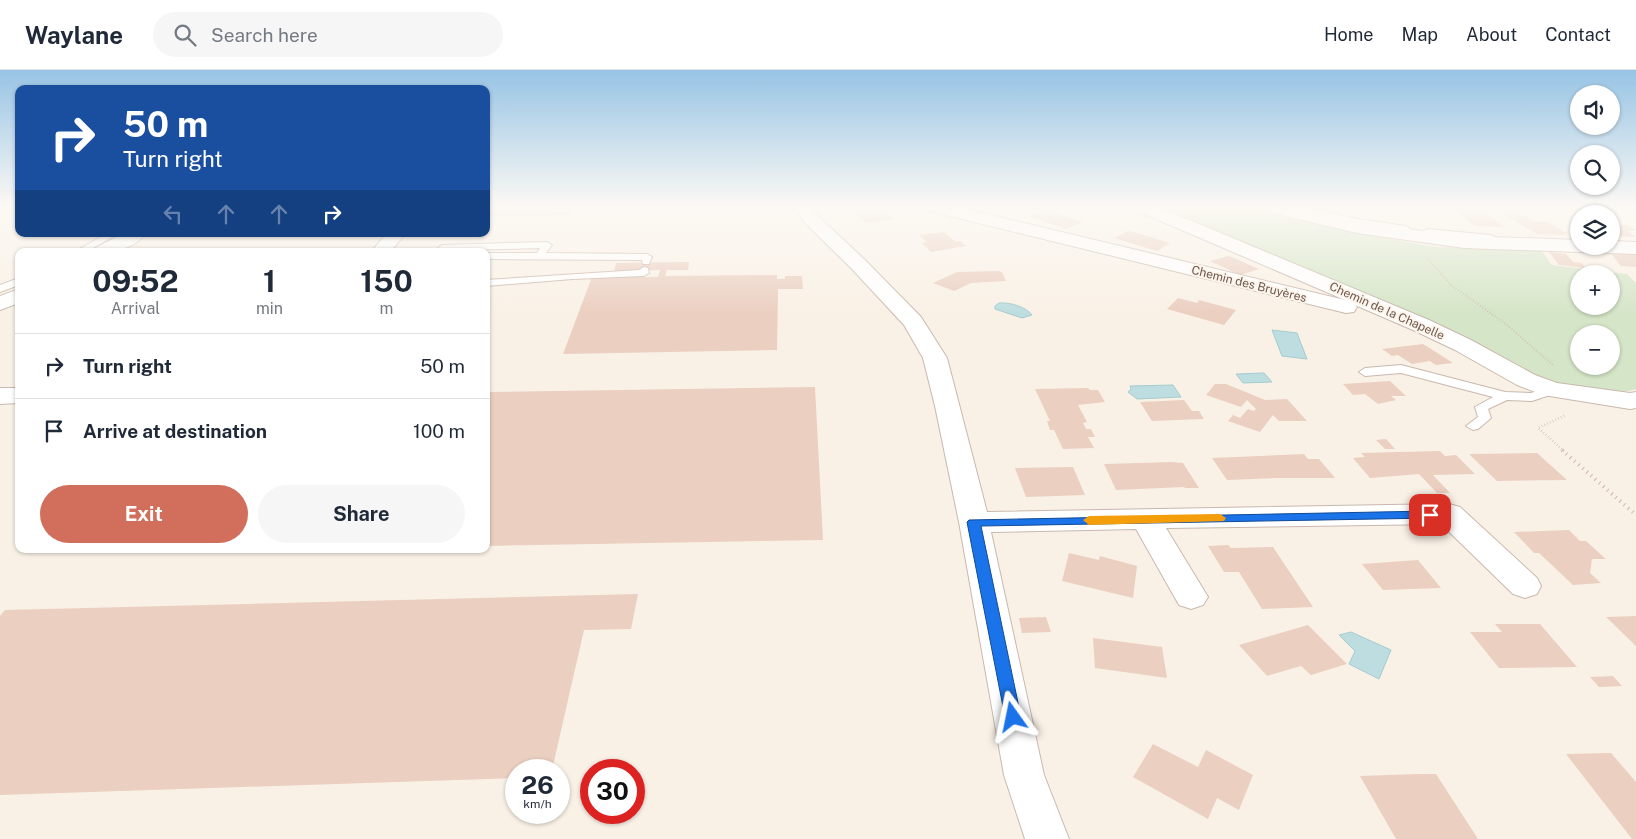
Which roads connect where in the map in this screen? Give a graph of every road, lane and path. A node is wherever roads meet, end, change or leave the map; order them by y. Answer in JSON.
{"nodes":[{"id":1,"x":121,"y":242,"type":"edge"},
{"id":2,"x":835,"y":242,"type":"edge"},
{"id":3,"x":1079,"y":242,"type":"edge"},
{"id":4,"x":1225,"y":242,"type":"edge"},
{"id":5,"x":1417,"y":242,"type":"edge"},
{"id":6,"x":1463,"y":242,"type":"edge"},
{"id":7,"x":1555,"y":242,"type":"edge"},
{"id":8,"x":1570,"y":243,"type":"edge"},
{"id":9,"x":1620,"y":245,"type":"edge"},
{"id":10,"x":1636,"y":246,"type":"edge"},
{"id":11,"x":110,"y":248,"type":"edge"},
{"id":12,"x":442,"y":248,"type":"edge"},
{"id":13,"x":490,"y":256,"type":"edge"},
{"id":14,"x":540,"y":256,"type":"junction"},
{"id":15,"x":15,"y":283,"type":"edge"},
{"id":16,"x":490,"y":283,"type":"edge"},
{"id":17,"x":0,"y":289,"type":"edge"},
{"id":18,"x":15,"y":297,"type":"edge"},
{"id":19,"x":0,"y":304,"type":"edge"},
{"id":20,"x":1421,"y":325,"type":"junction"},
{"id":21,"x":1365,"y":372,"type":"dead end"},
{"id":22,"x":1554,"y":378,"type":"junction"},
{"id":23,"x":15,"y":395,"type":"edge"},
{"id":24,"x":0,"y":396,"type":"edge"},
{"id":25,"x":1505,"y":396,"type":"junction"},
{"id":26,"x":1636,"y":400,"type":"edge"},
{"id":27,"x":1570,"y":412,"type":"dead end"},
{"id":28,"x":1473,"y":426,"type":"dead end"},
{"id":29,"x":1636,"y":515,"type":"edge"},
{"id":30,"x":1146,"y":520,"type":"junction"},
{"id":31,"x":974,"y":522,"type":"junction"},
{"id":32,"x":1525,"y":586,"type":"dead end"},
{"id":33,"x":1191,"y":597,"type":"dead end"},
{"id":34,"x":1047,"y":839,"type":"edge"}],
"edges":[{"from":1,"to":11,"type":"street"},
{"from":2,"to":31,"type":"street"},
{"from":3,"to":20,"type":"street","name":"Chemin des Bruyères"},
{"from":4,"to":20,"type":"street","name":"Chemin de la Chapelle"},
{"from":5,"to":22,"type":"path"},
{"from":6,"to":10,"type":"street"},
{"from":7,"to":8,"type":"lane"},
{"from":9,"to":10,"type":"lane"},
{"from":12,"to":14,"type":"lane"},
{"from":13,"to":14,"type":"lane"},
{"from":14,"to":16,"type":"lane"},
{"from":15,"to":17,"type":"lane"},
{"from":18,"to":19,"type":"street"},
{"from":20,"to":22,"type":"street","name":"Chemin de la Chapelle"},
{"from":21,"to":25,"type":"lane"},
{"from":22,"to":25,"type":"lane"},
{"from":22,"to":26,"type":"street","name":"Chemin de la Chapelle"},
{"from":23,"to":24,"type":"street"},
{"from":25,"to":28,"type":"lane"},
{"from":27,"to":29,"type":"path"},
{"from":30,"to":31,"type":"street"},
{"from":30,"to":32,"type":"street"},
{"from":30,"to":33,"type":"street"},
{"from":31,"to":34,"type":"street"}]}
